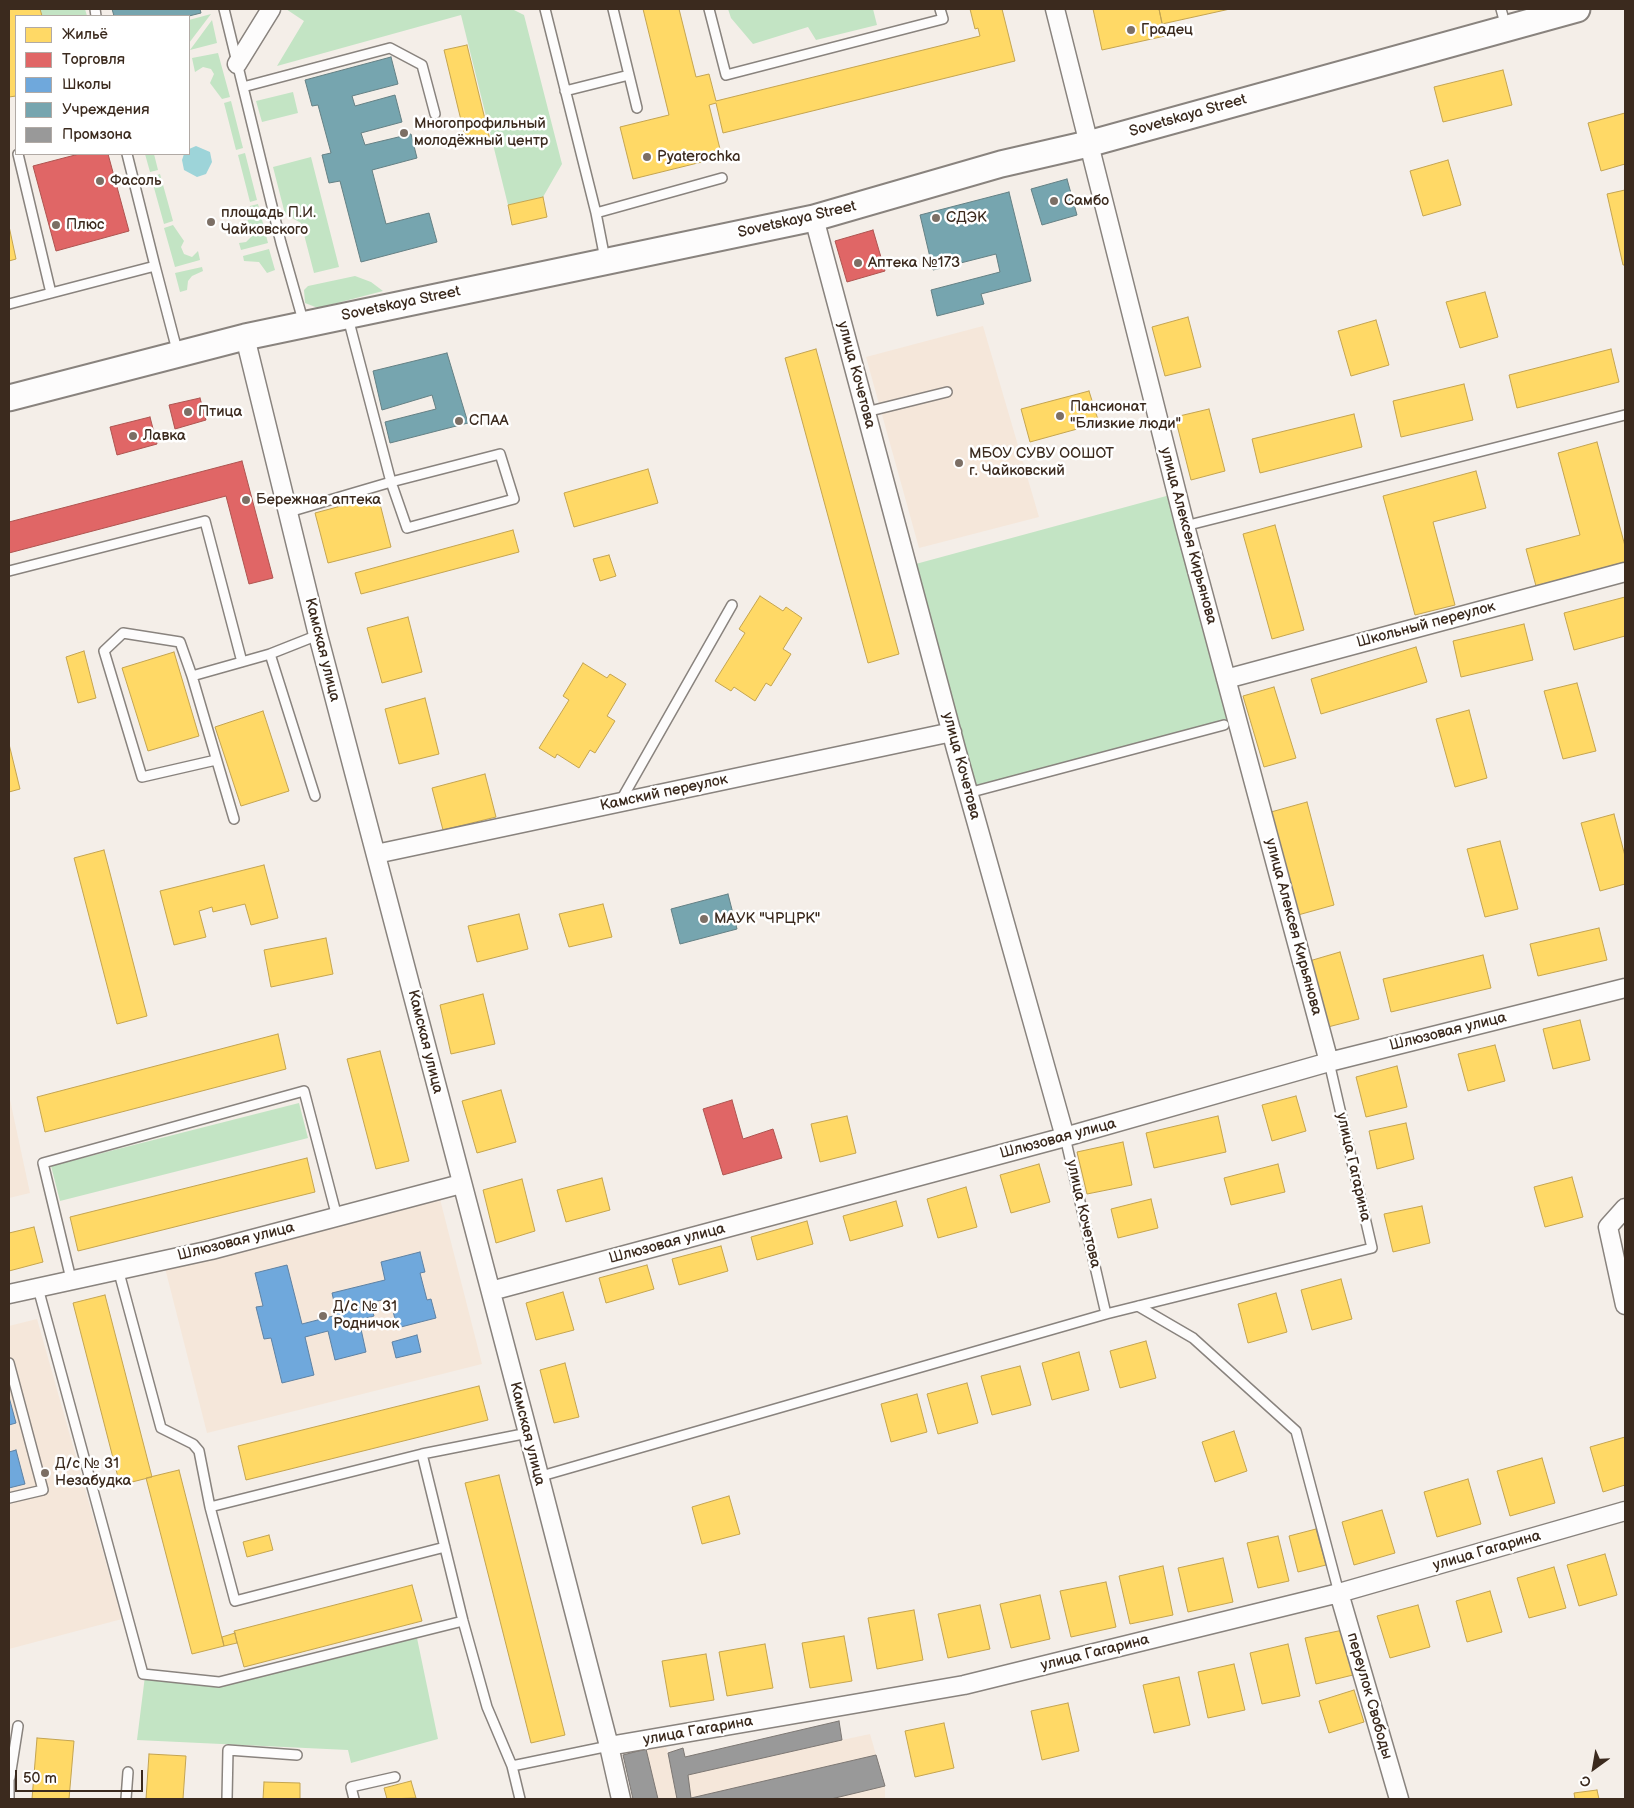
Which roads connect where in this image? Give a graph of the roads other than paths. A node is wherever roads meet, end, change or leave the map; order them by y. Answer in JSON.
{"nodes":[{"id":1,"x":224,"y":9,"type":"edge"},
{"id":2,"x":271,"y":9,"type":"edge"},
{"id":3,"x":613,"y":9,"type":"edge"},
{"id":4,"x":709,"y":9,"type":"edge"},
{"id":5,"x":940,"y":9,"type":"edge"},
{"id":6,"x":1055,"y":9,"type":"edge"},
{"id":7,"x":1577,"y":9,"type":"edge"},
{"id":8,"x":544,"y":10,"type":"edge"},
{"id":9,"x":1504,"y":18,"type":"edge"},
{"id":10,"x":237,"y":64,"type":"junction"},
{"id":11,"x":629,"y":75,"type":"junction"},
{"id":12,"x":243,"y":87,"type":"junction"},
{"id":13,"x":565,"y":91,"type":"junction"},
{"id":14,"x":637,"y":108,"type":"dead end"},
{"id":15,"x":434,"y":114,"type":"dead end"},
{"id":16,"x":1088,"y":144,"type":"junction"},
{"id":17,"x":18,"y":155,"type":"edge"},
{"id":18,"x":126,"y":155,"type":"edge"},
{"id":19,"x":722,"y":178,"type":"dead end"},
{"id":20,"x":596,"y":213,"type":"junction"},
{"id":21,"x":814,"y":218,"type":"junction"},
{"id":22,"x":606,"y":262,"type":"junction"},
{"id":23,"x":155,"y":266,"type":"junction"},
{"id":24,"x":51,"y":293,"type":"junction"},
{"id":25,"x":9,"y":304,"type":"edge"},
{"id":26,"x":347,"y":315,"type":"junction"},
{"id":27,"x":304,"y":324,"type":"junction"},
{"id":28,"x":245,"y":337,"type":"junction"},
{"id":29,"x":178,"y":355,"type":"junction"},
{"id":30,"x":947,"y":392,"type":"dead end"},
{"id":31,"x":9,"y":398,"type":"edge"},
{"id":32,"x":866,"y":412,"type":"junction"},
{"id":33,"x":1625,"y":415,"type":"edge"},
{"id":34,"x":391,"y":482,"type":"junction"},
{"id":35,"x":289,"y":512,"type":"junction"},
{"id":36,"x":1185,"y":526,"type":"junction"},
{"id":37,"x":9,"y":571,"type":"edge"},
{"id":38,"x":1625,"y":572,"type":"edge"},
{"id":39,"x":732,"y":605,"type":"dead end"},
{"id":40,"x":318,"y":636,"type":"junction"},
{"id":41,"x":270,"y":654,"type":"junction"},
{"id":42,"x":242,"y":662,"type":"junction"},
{"id":43,"x":192,"y":676,"type":"junction"},
{"id":44,"x":1226,"y":679,"type":"junction"},
{"id":45,"x":1224,"y":725,"type":"dead end"},
{"id":46,"x":952,"y":732,"type":"junction"},
{"id":47,"x":216,"y":760,"type":"junction"},
{"id":48,"x":968,"y":793,"type":"junction"},
{"id":49,"x":315,"y":796,"type":"dead end"},
{"id":50,"x":620,"y":802,"type":"junction"},
{"id":51,"x":234,"y":819,"type":"dead end"},
{"id":52,"x":376,"y":854,"type":"junction"},
{"id":53,"x":1625,"y":988,"type":"edge"},
{"id":54,"x":1329,"y":1062,"type":"junction"},
{"id":55,"x":1065,"y":1137,"type":"junction"},
{"id":56,"x":461,"y":1184,"type":"junction"},
{"id":57,"x":1625,"y":1208,"type":"edge"},
{"id":58,"x":337,"y":1217,"type":"junction"},
{"id":59,"x":118,"y":1269,"type":"junction"},
{"id":60,"x":71,"y":1279,"type":"junction"},
{"id":61,"x":38,"y":1288,"type":"junction"},
{"id":62,"x":491,"y":1291,"type":"junction"},
{"id":63,"x":9,"y":1294,"type":"edge"},
{"id":64,"x":1625,"y":1305,"type":"edge"},
{"id":65,"x":1138,"y":1306,"type":"junction"},
{"id":66,"x":1106,"y":1314,"type":"junction"},
{"id":67,"x":9,"y":1363,"type":"edge"},
{"id":68,"x":528,"y":1433,"type":"junction"},
{"id":69,"x":422,"y":1454,"type":"junction"},
{"id":70,"x":538,"y":1477,"type":"junction"},
{"id":71,"x":9,"y":1498,"type":"edge"},
{"id":72,"x":210,"y":1507,"type":"junction"},
{"id":73,"x":1625,"y":1511,"type":"edge"},
{"id":74,"x":445,"y":1547,"type":"junction"},
{"id":75,"x":1339,"y":1593,"type":"junction"},
{"id":76,"x":463,"y":1621,"type":"junction"},
{"id":77,"x":18,"y":1726,"type":"dead end"},
{"id":78,"x":609,"y":1746,"type":"junction"},
{"id":79,"x":297,"y":1755,"type":"dead end"},
{"id":80,"x":512,"y":1766,"type":"junction"},
{"id":81,"x":128,"y":1772,"type":"dead end"},
{"id":82,"x":9,"y":1777,"type":"edge"},
{"id":83,"x":395,"y":1777,"type":"dead end"},
{"id":84,"x":9,"y":1799,"type":"edge"},
{"id":85,"x":126,"y":1799,"type":"edge"},
{"id":86,"x":227,"y":1799,"type":"edge"},
{"id":87,"x":354,"y":1799,"type":"edge"},
{"id":88,"x":520,"y":1799,"type":"edge"},
{"id":89,"x":621,"y":1799,"type":"edge"},
{"id":90,"x":1399,"y":1799,"type":"edge"}],
"edges":[{"from":1,"to":10,"type":"lane"},
{"from":2,"to":10,"type":"street"},
{"from":3,"to":11,"type":"lane"},
{"from":4,"to":5,"type":"lane"},
{"from":6,"to":16,"type":"street","name":"улица Алексея Кирьянова"},
{"from":7,"to":9,"type":"main road","name":"Sovetskaya Street"},
{"from":8,"to":13,"type":"lane"},
{"from":9,"to":16,"type":"main road","name":"Sovetskaya Street"},
{"from":10,"to":12,"type":"lane"},
{"from":11,"to":13,"type":"lane"},
{"from":11,"to":14,"type":"lane"},
{"from":12,"to":15,"type":"lane"},
{"from":12,"to":27,"type":"lane"},
{"from":13,"to":20,"type":"lane"},
{"from":16,"to":21,"type":"main road","name":"Sovetskaya Street"},
{"from":16,"to":36,"type":"street","name":"улица Алексея Кирьянова"},
{"from":17,"to":24,"type":"lane"},
{"from":18,"to":23,"type":"lane"},
{"from":19,"to":20,"type":"lane"},
{"from":20,"to":22,"type":"lane"},
{"from":21,"to":22,"type":"main road","name":"Sovetskaya Street"},
{"from":21,"to":32,"type":"street","name":"улица Кочетова"},
{"from":22,"to":26,"type":"main road","name":"Sovetskaya Street"},
{"from":23,"to":24,"type":"lane"},
{"from":23,"to":29,"type":"lane"},
{"from":24,"to":25,"type":"lane"},
{"from":26,"to":27,"type":"main road","name":"Sovetskaya Street"},
{"from":26,"to":34,"type":"lane"},
{"from":27,"to":28,"type":"main road","name":"Sovetskaya Street"},
{"from":28,"to":29,"type":"main road","name":"Sovetskaya Street"},
{"from":28,"to":35,"type":"street","name":"Камская улица"},
{"from":29,"to":31,"type":"main road","name":"Sovetskaya Street"},
{"from":30,"to":32,"type":"lane"},
{"from":32,"to":46,"type":"street","name":"улица Кочетова"},
{"from":33,"to":36,"type":"lane"},
{"from":34,"to":34,"type":"lane"},
{"from":34,"to":35,"type":"lane"},
{"from":35,"to":40,"type":"street","name":"Камская улица"},
{"from":36,"to":44,"type":"street","name":"улица Алексея Кирьянова"},
{"from":37,"to":42,"type":"lane"},
{"from":38,"to":44,"type":"street","name":"Школьный переулок"},
{"from":39,"to":50,"type":"lane"},
{"from":40,"to":41,"type":"lane"},
{"from":40,"to":52,"type":"street","name":"Камская улица"},
{"from":41,"to":42,"type":"lane"},
{"from":41,"to":49,"type":"lane"},
{"from":42,"to":43,"type":"lane"},
{"from":43,"to":47,"type":"lane"},
{"from":43,"to":47,"type":"lane"},
{"from":44,"to":54,"type":"street","name":"улица Алексея Кирьянова"},
{"from":45,"to":48,"type":"lane"},
{"from":46,"to":48,"type":"street","name":"улица Кочетова"},
{"from":46,"to":50,"type":"street","name":"Камский переулок"},
{"from":47,"to":51,"type":"lane"},
{"from":48,"to":55,"type":"street","name":"улица Кочетова"},
{"from":50,"to":52,"type":"street","name":"Камский переулок"},
{"from":52,"to":56,"type":"street","name":"Камская улица"},
{"from":53,"to":54,"type":"street","name":"Шлюзовая улица"},
{"from":54,"to":55,"type":"street","name":"Шлюзовая улица"},
{"from":54,"to":65,"type":"lane","name":"улица Гагарина"},
{"from":55,"to":62,"type":"street","name":"Шлюзовая улица"},
{"from":55,"to":66,"type":"lane","name":"улица Кочетова"},
{"from":56,"to":58,"type":"street","name":"Шлюзовая улица"},
{"from":56,"to":62,"type":"street","name":"Камская улица"},
{"from":57,"to":64,"type":"street"},
{"from":58,"to":59,"type":"street","name":"Шлюзовая улица"},
{"from":58,"to":60,"type":"lane"},
{"from":59,"to":60,"type":"street","name":"Шлюзовая улица"},
{"from":59,"to":72,"type":"lane"},
{"from":60,"to":61,"type":"street","name":"Шлюзовая улица"},
{"from":61,"to":63,"type":"street","name":"Шлюзовая улица"},
{"from":61,"to":76,"type":"lane"},
{"from":62,"to":68,"type":"street","name":"Камская улица"},
{"from":65,"to":66,"type":"lane","name":"улица Гагарина"},
{"from":65,"to":75,"type":"lane"},
{"from":66,"to":70,"type":"lane","name":"улица Гагарина"},
{"from":67,"to":71,"type":"lane"},
{"from":68,"to":69,"type":"lane"},
{"from":68,"to":70,"type":"street","name":"Камская улица"},
{"from":69,"to":72,"type":"lane"},
{"from":69,"to":74,"type":"lane"},
{"from":70,"to":78,"type":"street","name":"Камская улица"},
{"from":72,"to":74,"type":"lane"},
{"from":73,"to":75,"type":"street","name":"улица Гагарина"},
{"from":74,"to":76,"type":"lane"},
{"from":75,"to":78,"type":"street","name":"улица Гагарина"},
{"from":75,"to":90,"type":"street","name":"переулок Свободы"},
{"from":76,"to":80,"type":"lane"},
{"from":77,"to":82,"type":"lane"},
{"from":78,"to":80,"type":"lane"},
{"from":78,"to":89,"type":"street"},
{"from":79,"to":86,"type":"lane"},
{"from":80,"to":88,"type":"lane"},
{"from":81,"to":85,"type":"lane"},
{"from":82,"to":84,"type":"lane"},
{"from":83,"to":87,"type":"lane"}]}
